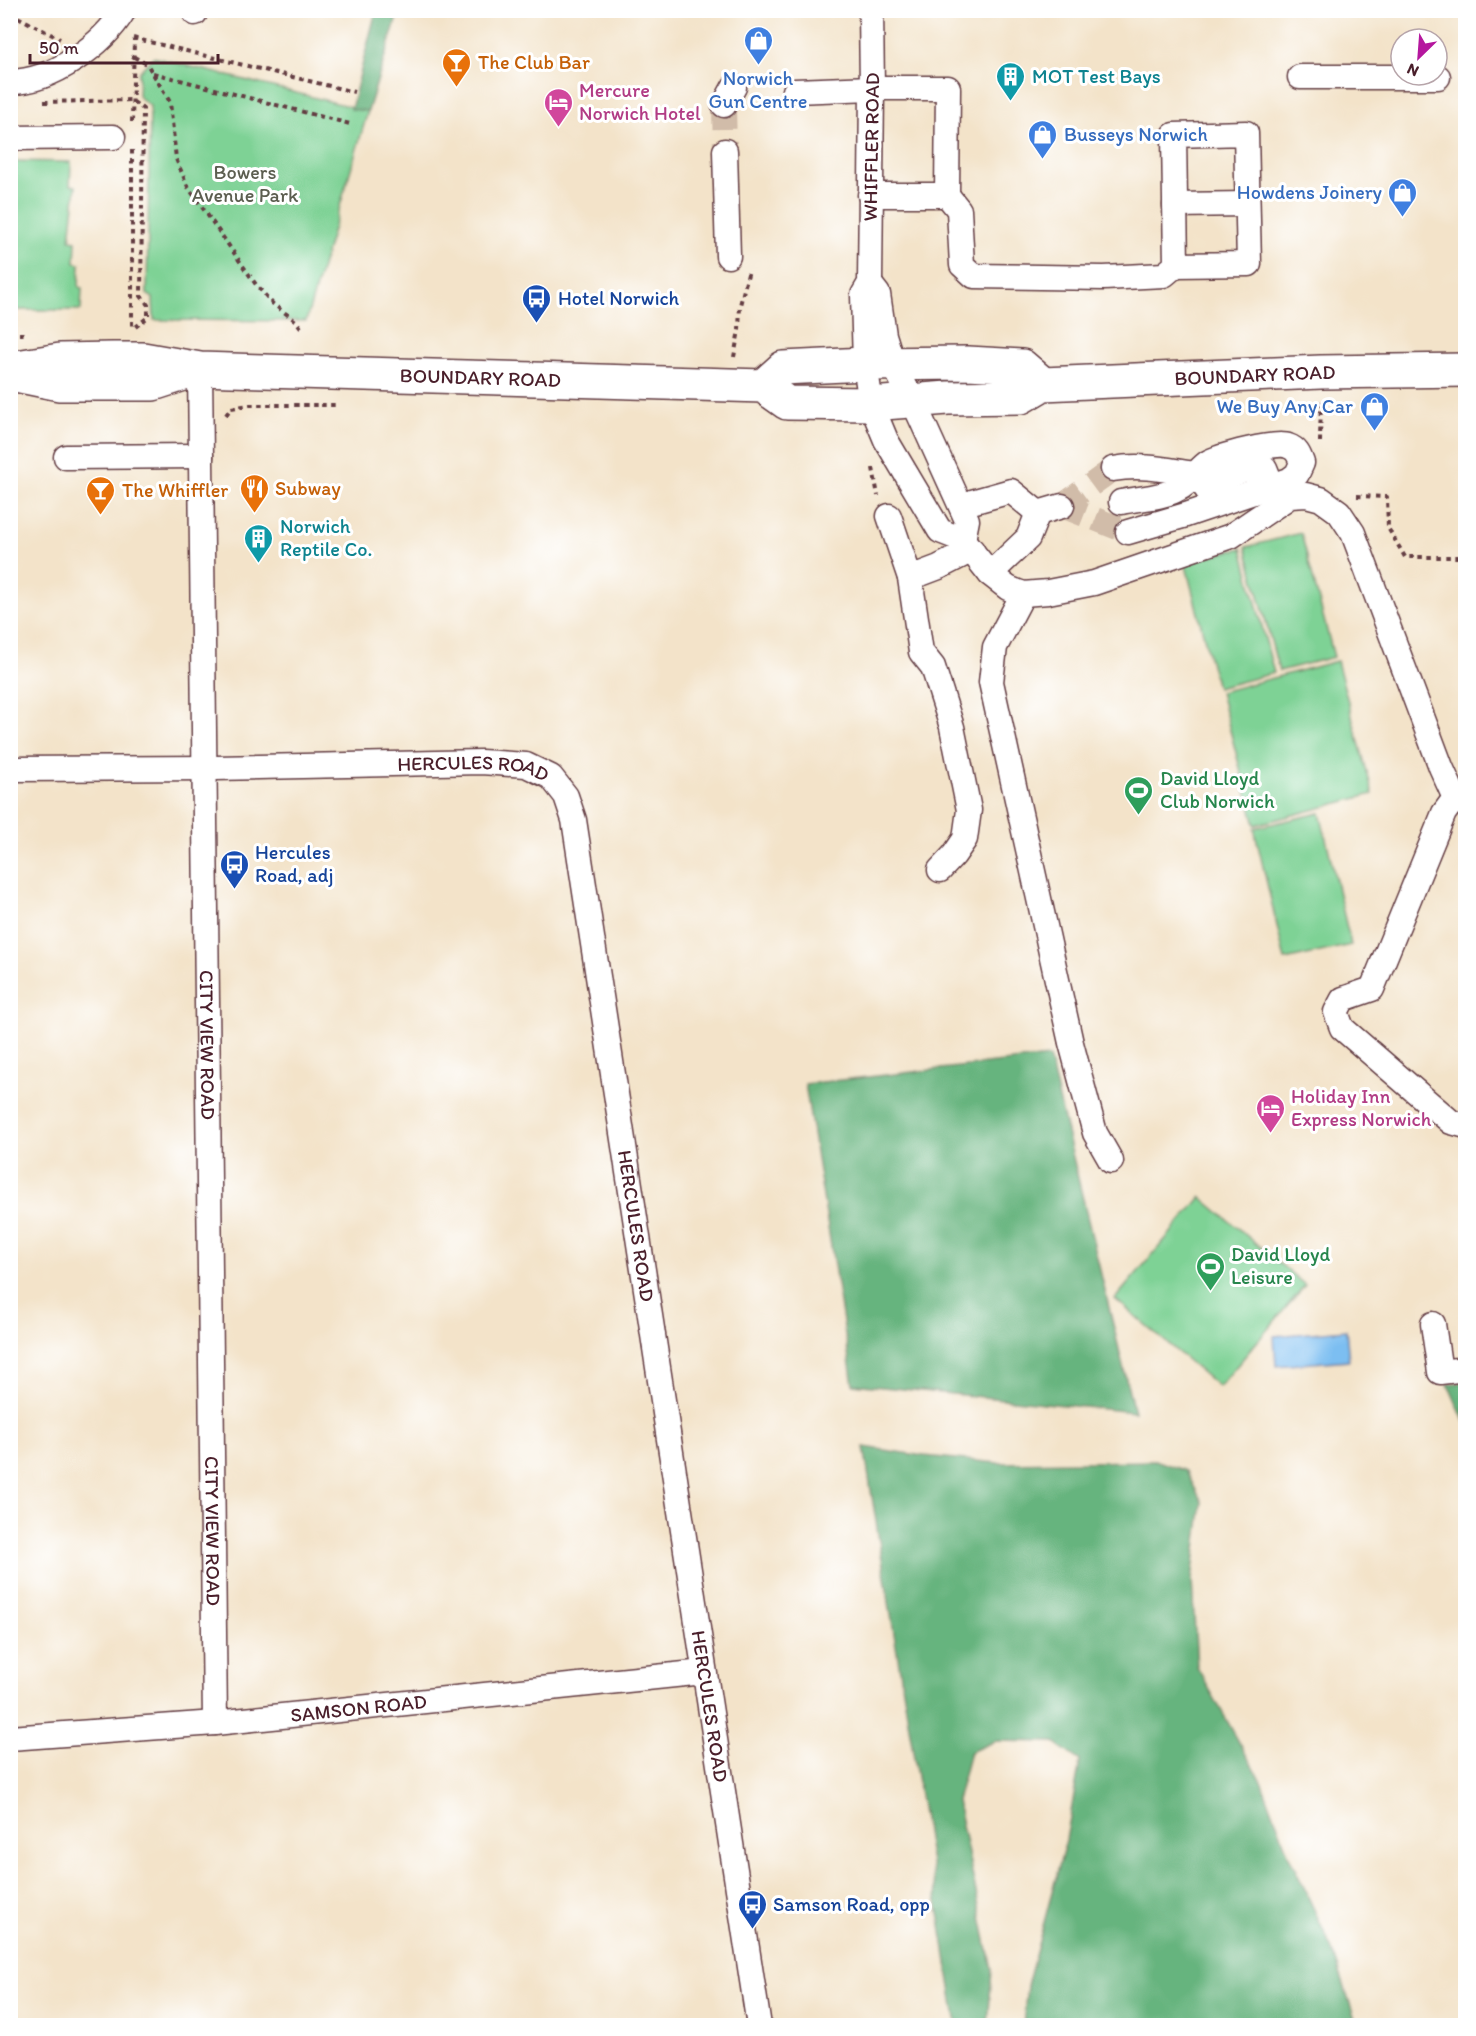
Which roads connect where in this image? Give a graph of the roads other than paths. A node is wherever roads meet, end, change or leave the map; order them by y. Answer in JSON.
{"nodes":[{"id":1,"x":124,"y":10,"type":"edge"},
{"id":2,"x":871,"y":10,"type":"edge"},
{"id":3,"x":1300,"y":77,"type":"dead end"},
{"id":4,"x":1389,"y":77,"type":"edge"},
{"id":5,"x":10,"y":82,"type":"edge"},
{"id":6,"x":873,"y":88,"type":"junction"},
{"id":7,"x":795,"y":91,"type":"dead end"},
{"id":8,"x":126,"y":137,"type":"road end"},
{"id":9,"x":10,"y":138,"type":"edge"},
{"id":10,"x":725,"y":151,"type":"tunnel mouth"},
{"id":11,"x":870,"y":195,"type":"junction"},
{"id":12,"x":947,"y":195,"type":"junction"},
{"id":13,"x":1247,"y":204,"type":"junction"},
{"id":14,"x":1175,"y":205,"type":"junction"},
{"id":15,"x":739,"y":260,"type":"road end"},
{"id":16,"x":1176,"y":265,"type":"junction"},
{"id":17,"x":879,"y":364,"type":"junction"},
{"id":18,"x":10,"y":368,"type":"edge"},
{"id":19,"x":200,"y":369,"type":"junction"},
{"id":20,"x":1466,"y":370,"type":"edge"},
{"id":21,"x":10,"y":374,"type":"edge"},
{"id":22,"x":1043,"y":384,"type":"junction"},
{"id":23,"x":763,"y":386,"type":"junction"},
{"id":24,"x":913,"y":401,"type":"junction"},
{"id":25,"x":871,"y":404,"type":"junction"},
{"id":26,"x":201,"y":456,"type":"junction"},
{"id":27,"x":66,"y":458,"type":"dead end"},
{"id":28,"x":1113,"y":469,"type":"tunnel mouth"},
{"id":29,"x":1206,"y":489,"type":"junction"},
{"id":30,"x":1121,"y":501,"type":"dead end"},
{"id":31,"x":961,"y":504,"type":"junction"},
{"id":32,"x":1062,"y":507,"type":"dead end"},
{"id":33,"x":1038,"y":513,"type":"junction"},
{"id":34,"x":889,"y":516,"type":"road end"},
{"id":35,"x":1128,"y":532,"type":"tunnel mouth"},
{"id":36,"x":1231,"y":536,"type":"junction"},
{"id":37,"x":968,"y":545,"type":"junction"},
{"id":38,"x":990,"y":574,"type":"junction"},
{"id":39,"x":910,"y":578,"type":"junction"},
{"id":40,"x":1023,"y":594,"type":"junction"},
{"id":41,"x":205,"y":767,"type":"junction"},
{"id":42,"x":10,"y":769,"type":"edge"},
{"id":43,"x":1460,"y":802,"type":"edge"},
{"id":44,"x":940,"y":870,"type":"dead end"},
{"id":45,"x":1466,"y":1126,"type":"edge"},
{"id":46,"x":1112,"y":1161,"type":"dead end"},
{"id":47,"x":1433,"y":1324,"type":"dead end"},
{"id":48,"x":1466,"y":1369,"type":"edge"},
{"id":49,"x":704,"y":1672,"type":"junction"},
{"id":50,"x":215,"y":1723,"type":"junction"},
{"id":51,"x":10,"y":1738,"type":"edge"},
{"id":52,"x":759,"y":2025,"type":"edge"}],
"edges":[{"from":1,"to":5,"type":"street"},
{"from":2,"to":6,"type":"street","name":"WHIFFLER ROAD"},
{"from":3,"to":4,"type":"street"},
{"from":6,"to":7,"type":"street"},
{"from":6,"to":11,"type":"street","name":"WHIFFLER ROAD"},
{"from":6,"to":12,"type":"street"},
{"from":8,"to":9,"type":"street"},
{"from":10,"to":15,"type":"street"},
{"from":11,"to":12,"type":"street"},
{"from":11,"to":17,"type":"street","name":"WHIFFLER ROAD"},
{"from":12,"to":16,"type":"street"},
{"from":13,"to":14,"type":"street"},
{"from":13,"to":14,"type":"street"},
{"from":13,"to":16,"type":"street"},
{"from":14,"to":16,"type":"street"},
{"from":17,"to":22,"type":"highway"},
{"from":17,"to":23,"type":"highway"},
{"from":17,"to":24,"type":"street"},
{"from":17,"to":25,"type":"street","name":"WHIFFLER ROAD"},
{"from":18,"to":19,"type":"highway","name":"BOUNDARY ROAD"},
{"from":19,"to":21,"type":"highway","name":"BOUNDARY ROAD"},
{"from":19,"to":23,"type":"highway","name":"BOUNDARY ROAD"},
{"from":19,"to":26,"type":"street","name":"CITY VIEW ROAD"},
{"from":20,"to":22,"type":"highway","name":"BOUNDARY ROAD"},
{"from":22,"to":24,"type":"highway","name":"BOUNDARY ROAD"},
{"from":23,"to":25,"type":"highway","name":"BOUNDARY ROAD"},
{"from":24,"to":25,"type":"highway","name":"BOUNDARY ROAD"},
{"from":24,"to":31,"type":"street"},
{"from":25,"to":37,"type":"street"},
{"from":26,"to":27,"type":"street"},
{"from":26,"to":41,"type":"street","name":"CITY VIEW ROAD"},
{"from":28,"to":29,"type":"street"},
{"from":29,"to":29,"type":"street"},
{"from":29,"to":30,"type":"street"},
{"from":29,"to":35,"type":"street"},
{"from":29,"to":36,"type":"street"},
{"from":31,"to":33,"type":"street"},
{"from":31,"to":37,"type":"street"},
{"from":32,"to":33,"type":"street"},
{"from":33,"to":38,"type":"street"},
{"from":34,"to":39,"type":"street"},
{"from":36,"to":40,"type":"street"},
{"from":36,"to":43,"type":"street"},
{"from":37,"to":38,"type":"street"},
{"from":37,"to":39,"type":"street"},
{"from":38,"to":40,"type":"street"},
{"from":39,"to":44,"type":"street"},
{"from":40,"to":46,"type":"street"},
{"from":41,"to":42,"type":"street","name":"HERCULES ROAD"},
{"from":41,"to":49,"type":"street","name":"HERCULES ROAD"},
{"from":41,"to":50,"type":"street","name":"CITY VIEW ROAD"},
{"from":43,"to":45,"type":"street"},
{"from":47,"to":48,"type":"street"},
{"from":49,"to":50,"type":"street","name":"SAMSON ROAD"},
{"from":49,"to":52,"type":"street","name":"HERCULES ROAD"},
{"from":50,"to":51,"type":"street","name":"SAMSON ROAD"}]}
